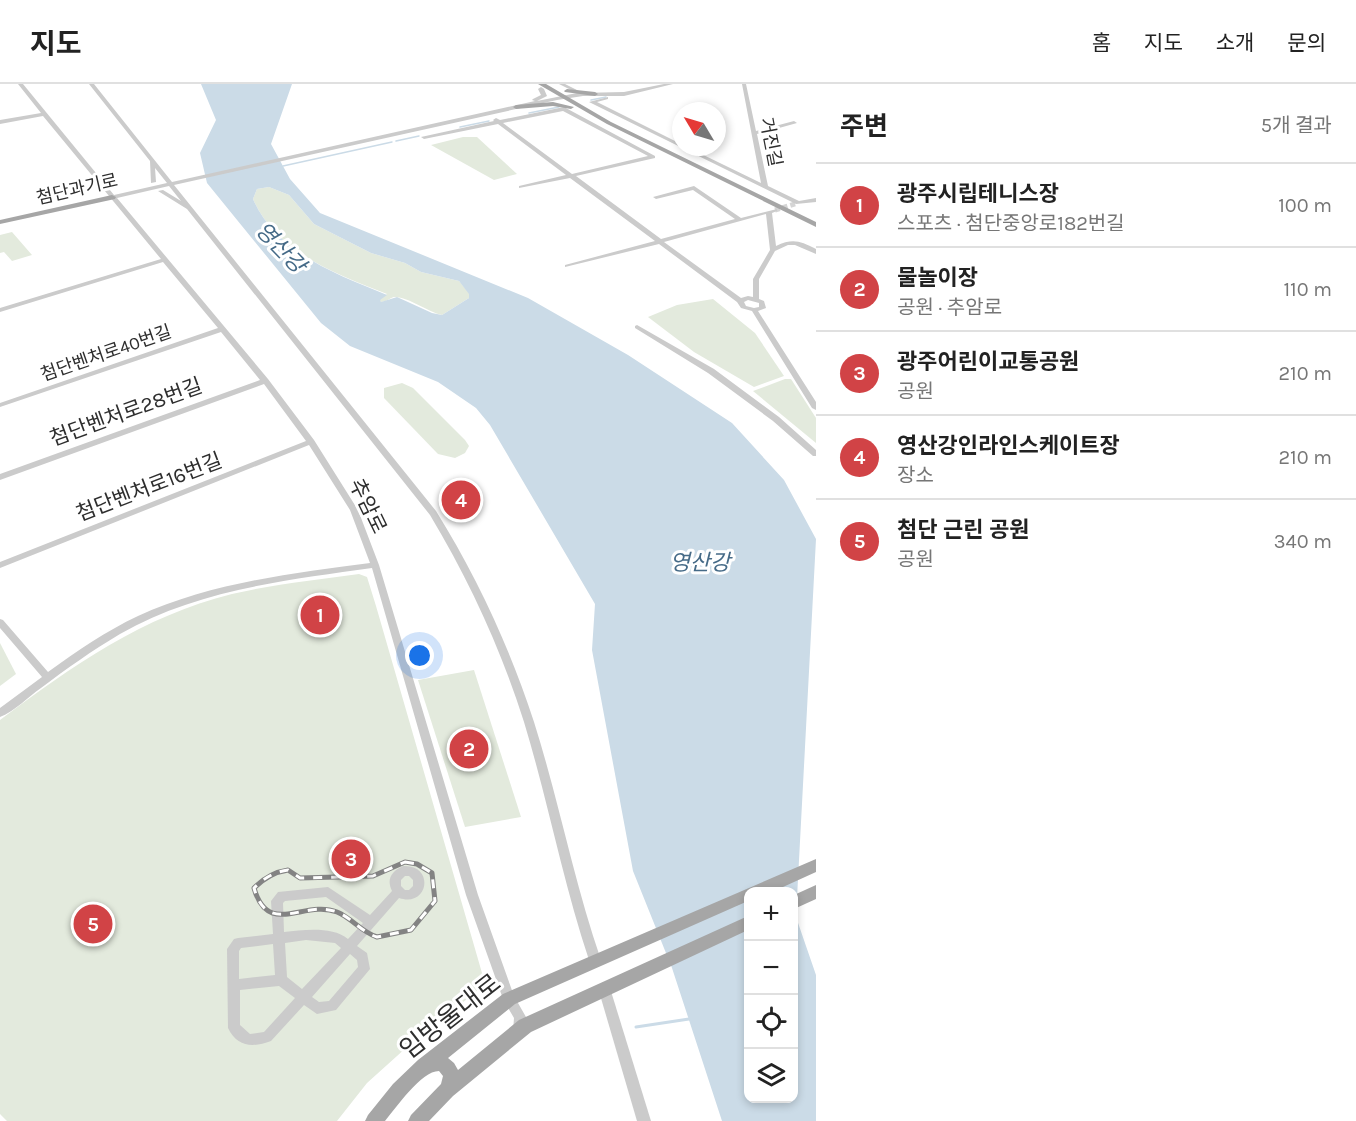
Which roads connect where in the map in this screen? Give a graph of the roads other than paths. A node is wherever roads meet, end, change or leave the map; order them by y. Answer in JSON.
{"nodes":[{"id":1,"x":20,"y":84,"type":"edge"},
{"id":2,"x":91,"y":84,"type":"edge"},
{"id":3,"x":534,"y":84,"type":"edge"},
{"id":4,"x":550,"y":84,"type":"edge"},
{"id":5,"x":556,"y":84,"type":"edge"},
{"id":6,"x":671,"y":84,"type":"edge"},
{"id":7,"x":744,"y":84,"type":"edge"},
{"id":8,"x":541,"y":86,"type":"edge"},
{"id":9,"x":595,"y":94,"type":"joint"},
{"id":10,"x":606,"y":94,"type":"junction"},
{"id":11,"x":620,"y":94,"type":"junction"},
{"id":12,"x":567,"y":95,"type":"edge"},
{"id":13,"x":586,"y":102,"type":"junction"},
{"id":14,"x":516,"y":107,"type":"junction"},
{"id":15,"x":457,"y":111,"type":"dead end"},
{"id":16,"x":43,"y":114,"type":"junction"},
{"id":17,"x":486,"y":114,"type":"junction"},
{"id":18,"x":467,"y":118,"type":"junction"},
{"id":19,"x":0,"y":122,"type":"edge"},
{"id":20,"x":498,"y":122,"type":"junction"},
{"id":21,"x":794,"y":123,"type":"dead end"},
{"id":22,"x":754,"y":133,"type":"junction"},
{"id":23,"x":424,"y":137,"type":"dead end"},
{"id":24,"x":672,"y":141,"type":"edge"},
{"id":25,"x":702,"y":156,"type":"edge"},
{"id":26,"x":152,"y":162,"type":"junction"},
{"id":27,"x":572,"y":176,"type":"junction"},
{"id":28,"x":153,"y":182,"type":"dead end"},
{"id":29,"x":735,"y":182,"type":"junction"},
{"id":30,"x":765,"y":187,"type":"junction"},
{"id":31,"x":161,"y":188,"type":"junction"},
{"id":32,"x":521,"y":188,"type":"dead end"},
{"id":33,"x":112,"y":196,"type":"junction"},
{"id":34,"x":656,"y":197,"type":"dead end"},
{"id":35,"x":816,"y":200,"type":"edge"},
{"id":36,"x":194,"y":213,"type":"junction"},
{"id":37,"x":816,"y":219,"type":"edge"},
{"id":38,"x":740,"y":220,"type":"junction"},
{"id":39,"x":0,"y":222,"type":"edge"},
{"id":40,"x":816,"y":225,"type":"edge"},
{"id":41,"x":660,"y":241,"type":"junction"},
{"id":42,"x":773,"y":250,"type":"junction"},
{"id":43,"x":816,"y":252,"type":"edge"},
{"id":44,"x":163,"y":260,"type":"junction"},
{"id":45,"x":567,"y":266,"type":"dead end"},
{"id":46,"x":756,"y":299,"type":"junction"},
{"id":47,"x":740,"y":302,"type":"junction"},
{"id":48,"x":0,"y":310,"type":"edge"},
{"id":49,"x":753,"y":310,"type":"junction"},
{"id":50,"x":638,"y":327,"type":"dead end"},
{"id":51,"x":222,"y":329,"type":"junction"},
{"id":52,"x":265,"y":381,"type":"junction"},
{"id":53,"x":0,"y":405,"type":"edge"},
{"id":54,"x":816,"y":408,"type":"edge"},
{"id":55,"x":311,"y":442,"type":"junction"},
{"id":56,"x":816,"y":454,"type":"edge"},
{"id":57,"x":0,"y":477,"type":"edge"},
{"id":58,"x":0,"y":565,"type":"edge"},
{"id":59,"x":375,"y":565,"type":"junction"},
{"id":60,"x":0,"y":622,"type":"edge"},
{"id":61,"x":48,"y":678,"type":"junction"},
{"id":62,"x":0,"y":713,"type":"edge"},
{"id":63,"x":816,"y":865,"type":"edge"},
{"id":64,"x":764,"y":887,"type":"edge"},
{"id":65,"x":816,"y":892,"type":"edge"},
{"id":66,"x":397,"y":893,"type":"dead end"},
{"id":67,"x":744,"y":896,"type":"edge"},
{"id":68,"x":798,"y":900,"type":"edge"},
{"id":69,"x":371,"y":922,"type":"junction"},
{"id":70,"x":744,"y":924,"type":"edge"},
{"id":71,"x":279,"y":939,"type":"junction"},
{"id":72,"x":349,"y":947,"type":"junction"},
{"id":73,"x":600,"y":958,"type":"junction"},
{"id":74,"x":281,"y":980,"type":"junction"},
{"id":75,"x":233,"y":985,"type":"junction"},
{"id":76,"x":604,"y":988,"type":"junction"},
{"id":77,"x":303,"y":998,"type":"junction"},
{"id":78,"x":509,"y":999,"type":"junction"},
{"id":79,"x":519,"y":1031,"type":"junction"},
{"id":80,"x":424,"y":1066,"type":"junction"},
{"id":81,"x":447,"y":1089,"type":"junction"},
{"id":82,"x":374,"y":1121,"type":"edge"},
{"id":83,"x":417,"y":1121,"type":"edge"},
{"id":84,"x":644,"y":1121,"type":"edge"}],
"edges":[{"from":1,"to":16,"type":"street","name":"추암로"},
{"from":2,"to":26,"type":"street"},
{"from":3,"to":8,"type":"main road"},
{"from":4,"to":12,"type":"main road"},
{"from":5,"to":12,"type":"main road"},
{"from":6,"to":11,"type":"street"},
{"from":7,"to":22,"type":"street","name":"거진길"},
{"from":8,"to":12,"type":"main road"},
{"from":8,"to":14,"type":"street"},
{"from":9,"to":10,"type":"street"},
{"from":9,"to":12,"type":"main road"},
{"from":10,"to":11,"type":"street"},
{"from":10,"to":13,"type":"street"},
{"from":11,"to":24,"type":"street"},
{"from":12,"to":13,"type":"main road"},
{"from":12,"to":14,"type":"street"},
{"from":12,"to":14,"type":"main road"},
{"from":12,"to":29,"type":"main road"},
{"from":13,"to":29,"type":"main road"},
{"from":14,"to":17,"type":"street","name":"첨단과기로"},
{"from":15,"to":18,"type":"street"},
{"from":16,"to":19,"type":"street"},
{"from":16,"to":33,"type":"street","name":"추암로"},
{"from":17,"to":18,"type":"street","name":"첨단과기로"},
{"from":17,"to":20,"type":"street"},
{"from":18,"to":31,"type":"street","name":"첨단과기로"},
{"from":20,"to":23,"type":"street"},
{"from":20,"to":27,"type":"street"},
{"from":20,"to":27,"type":"street"},
{"from":21,"to":22,"type":"street"},
{"from":22,"to":30,"type":"street","name":"거진길"},
{"from":25,"to":30,"type":"street"},
{"from":26,"to":28,"type":"street"},
{"from":26,"to":36,"type":"street"},
{"from":27,"to":32,"type":"street"},
{"from":27,"to":41,"type":"street"},
{"from":29,"to":37,"type":"main road"},
{"from":29,"to":40,"type":"main road"},
{"from":30,"to":35,"type":"street","name":"거진길"},
{"from":31,"to":33,"type":"street","name":"첨단과기로"},
{"from":31,"to":36,"type":"street"},
{"from":33,"to":39,"type":"main road","name":"첨단과기로"},
{"from":33,"to":44,"type":"street","name":"추암로"},
{"from":34,"to":38,"type":"street"},
{"from":36,"to":73,"type":"street"},
{"from":38,"to":41,"type":"street"},
{"from":38,"to":42,"type":"street"},
{"from":41,"to":45,"type":"street"},
{"from":41,"to":47,"type":"street"},
{"from":42,"to":43,"type":"street"},
{"from":42,"to":46,"type":"street"},
{"from":44,"to":48,"type":"street"},
{"from":44,"to":51,"type":"street","name":"추암로"},
{"from":46,"to":47,"type":"street"},
{"from":46,"to":49,"type":"street"},
{"from":47,"to":49,"type":"street"},
{"from":49,"to":54,"type":"street"},
{"from":50,"to":56,"type":"street"},
{"from":51,"to":52,"type":"street","name":"추암로"},
{"from":51,"to":53,"type":"street","name":"첨단벤처로40번길"},
{"from":52,"to":55,"type":"street","name":"추암로"},
{"from":52,"to":57,"type":"street","name":"첨단벤처로28번길"},
{"from":55,"to":58,"type":"street","name":"첨단벤처로16번길"},
{"from":55,"to":59,"type":"street","name":"추암로"},
{"from":59,"to":61,"type":"street"},
{"from":59,"to":78,"type":"street","name":"추암로"},
{"from":60,"to":61,"type":"street"},
{"from":61,"to":62,"type":"street"},
{"from":63,"to":64,"type":"main road"},
{"from":65,"to":68,"type":"main road"},
{"from":66,"to":69,"type":"street"},
{"from":67,"to":73,"type":"main road","name":"임방울대로"},
{"from":69,"to":71,"type":"street"},
{"from":69,"to":72,"type":"street"},
{"from":70,"to":76,"type":"main road"},
{"from":71,"to":72,"type":"street"},
{"from":71,"to":74,"type":"street"},
{"from":71,"to":75,"type":"street"},
{"from":72,"to":77,"type":"street"},
{"from":72,"to":77,"type":"street"},
{"from":73,"to":78,"type":"main road","name":"임방울대로"},
{"from":74,"to":75,"type":"street"},
{"from":74,"to":77,"type":"street"},
{"from":75,"to":77,"type":"street"},
{"from":76,"to":79,"type":"main road"},
{"from":76,"to":84,"type":"street"},
{"from":78,"to":79,"type":"street","name":"추암로"},
{"from":78,"to":80,"type":"main road","name":"임방울대로"},
{"from":79,"to":81,"type":"main road"},
{"from":80,"to":81,"type":"main road"},
{"from":80,"to":82,"type":"main road","name":"임방울대로"},
{"from":81,"to":83,"type":"main road"}]}
